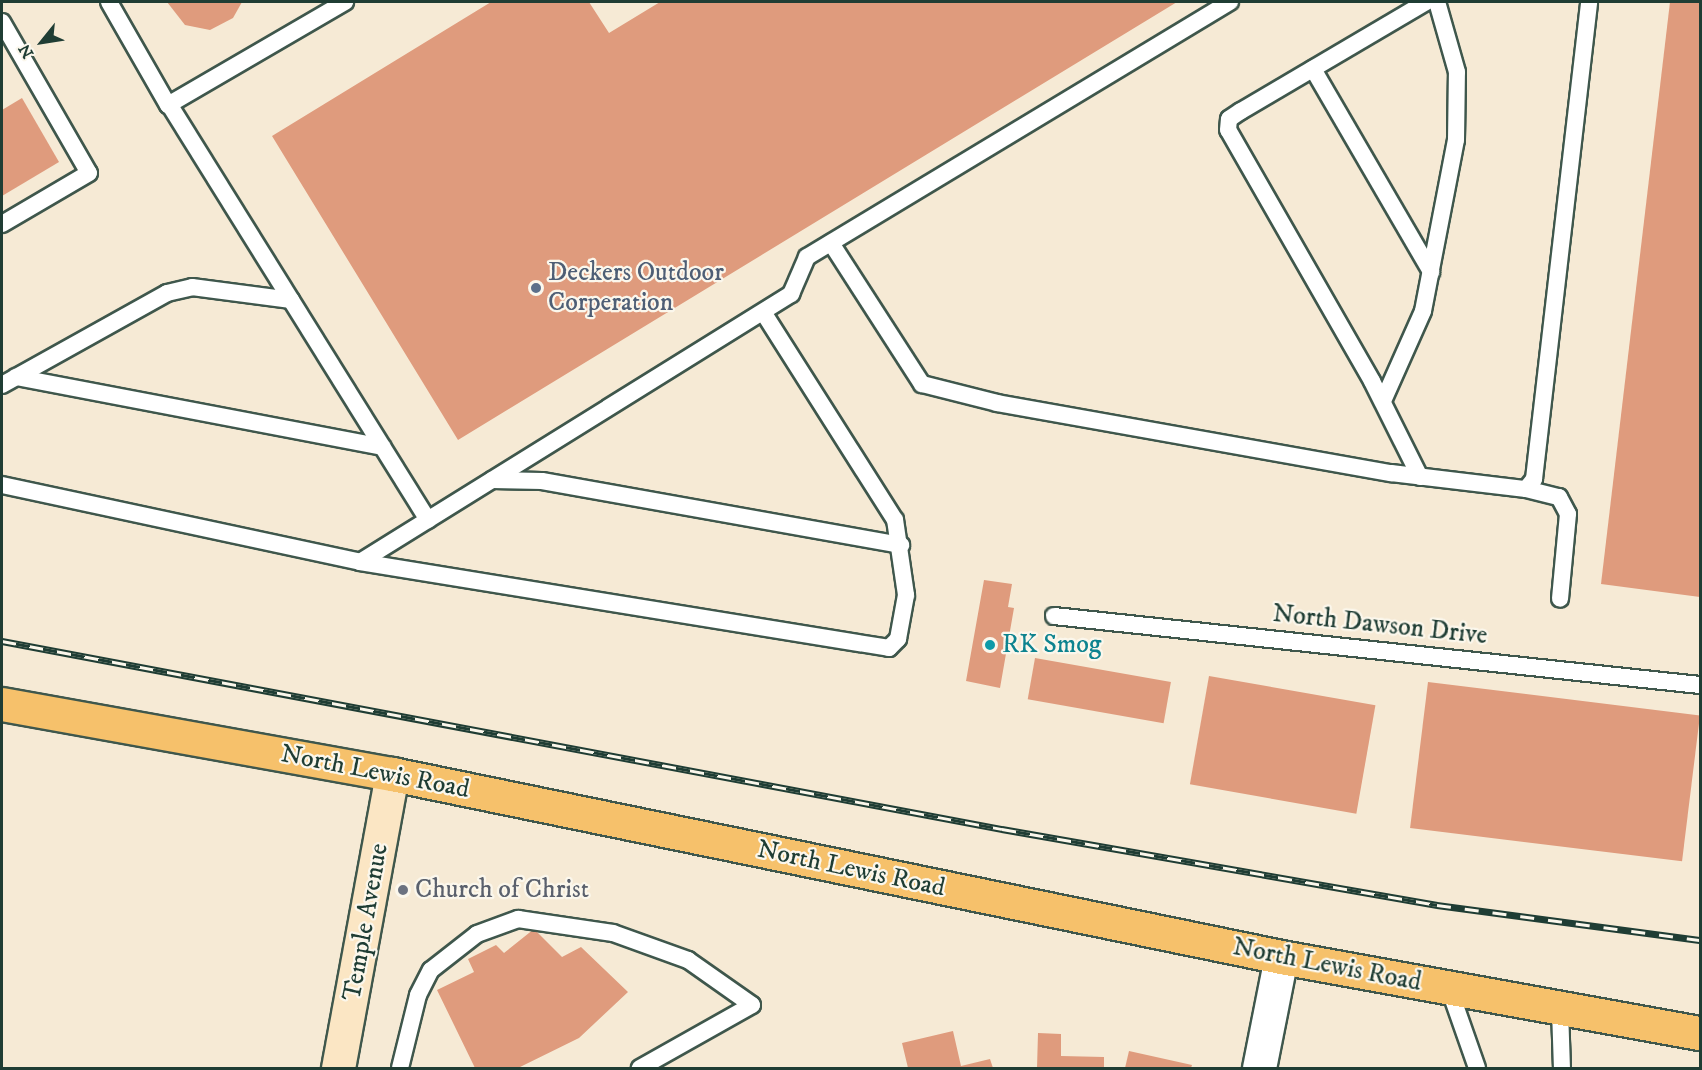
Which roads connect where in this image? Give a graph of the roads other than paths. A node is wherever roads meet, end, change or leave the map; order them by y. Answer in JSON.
{"nodes":[{"id":1,"x":109,"y":2,"type":"edge"},
{"id":2,"x":345,"y":2,"type":"edge"},
{"id":3,"x":1230,"y":2,"type":"edge"},
{"id":4,"x":1426,"y":2,"type":"edge"},
{"id":5,"x":1437,"y":2,"type":"edge"},
{"id":6,"x":1589,"y":2,"type":"edge"},
{"id":7,"x":2,"y":22,"type":"edge"},
{"id":8,"x":8,"y":48,"type":"edge"},
{"id":9,"x":1313,"y":69,"type":"junction"},
{"id":10,"x":169,"y":104,"type":"junction"},
{"id":11,"x":2,"y":224,"type":"edge"},
{"id":12,"x":831,"y":243,"type":"junction"},
{"id":13,"x":1431,"y":272,"type":"junction"},
{"id":14,"x":291,"y":300,"type":"junction"},
{"id":15,"x":763,"y":312,"type":"junction"},
{"id":16,"x":9,"y":381,"type":"edge"},
{"id":17,"x":1383,"y":401,"type":"junction"},
{"id":18,"x":382,"y":447,"type":"junction"},
{"id":19,"x":1419,"y":477,"type":"junction"},
{"id":20,"x":492,"y":480,"type":"junction"},
{"id":21,"x":2,"y":485,"type":"edge"},
{"id":22,"x":1526,"y":489,"type":"junction"},
{"id":23,"x":428,"y":520,"type":"junction"},
{"id":24,"x":901,"y":545,"type":"junction"},
{"id":25,"x":360,"y":562,"type":"junction"},
{"id":26,"x":1560,"y":599,"type":"dead end"},
{"id":27,"x":1054,"y":616,"type":"dead end"},
{"id":28,"x":1701,"y":685,"type":"edge"},
{"id":29,"x":2,"y":704,"type":"edge"},
{"id":30,"x":392,"y":774,"type":"junction"},
{"id":31,"x":1281,"y":957,"type":"junction"},
{"id":32,"x":1449,"y":988,"type":"junction"},
{"id":33,"x":1560,"y":1009,"type":"junction"},
{"id":34,"x":1701,"y":1033,"type":"edge"},
{"id":35,"x":338,"y":1068,"type":"edge"},
{"id":36,"x":400,"y":1068,"type":"edge"},
{"id":37,"x":640,"y":1068,"type":"edge"},
{"id":38,"x":1259,"y":1068,"type":"edge"},
{"id":39,"x":1477,"y":1068,"type":"edge"},
{"id":40,"x":1562,"y":1068,"type":"edge"}],
"edges":[{"from":1,"to":10,"type":"lane"},
{"from":2,"to":10,"type":"lane"},
{"from":3,"to":12,"type":"lane"},
{"from":4,"to":9,"type":"lane"},
{"from":5,"to":13,"type":"lane"},
{"from":6,"to":22,"type":"lane"},
{"from":7,"to":8,"type":"lane"},
{"from":8,"to":11,"type":"lane"},
{"from":9,"to":13,"type":"lane"},
{"from":9,"to":17,"type":"lane"},
{"from":10,"to":14,"type":"lane"},
{"from":12,"to":15,"type":"lane"},
{"from":12,"to":19,"type":"lane"},
{"from":13,"to":17,"type":"lane"},
{"from":14,"to":16,"type":"lane"},
{"from":14,"to":18,"type":"lane"},
{"from":15,"to":20,"type":"lane"},
{"from":15,"to":24,"type":"lane"},
{"from":16,"to":18,"type":"lane"},
{"from":17,"to":19,"type":"lane"},
{"from":18,"to":23,"type":"lane"},
{"from":19,"to":22,"type":"lane"},
{"from":20,"to":23,"type":"lane"},
{"from":20,"to":24,"type":"lane"},
{"from":21,"to":25,"type":"lane"},
{"from":22,"to":26,"type":"lane"},
{"from":23,"to":25,"type":"lane"},
{"from":24,"to":25,"type":"lane"},
{"from":27,"to":28,"type":"lane","name":"North Dawson Drive"},
{"from":29,"to":30,"type":"main road","name":"North Lewis Road"},
{"from":30,"to":31,"type":"main road","name":"North Lewis Road"},
{"from":30,"to":35,"type":"main road","name":"Temple Avenue"},
{"from":31,"to":32,"type":"main road","name":"North Lewis Road"},
{"from":31,"to":38,"type":"street"},
{"from":32,"to":33,"type":"main road","name":"North Lewis Road"},
{"from":32,"to":39,"type":"lane"},
{"from":33,"to":34,"type":"main road","name":"North Lewis Road"},
{"from":33,"to":40,"type":"lane"},
{"from":36,"to":37,"type":"lane"}]}
